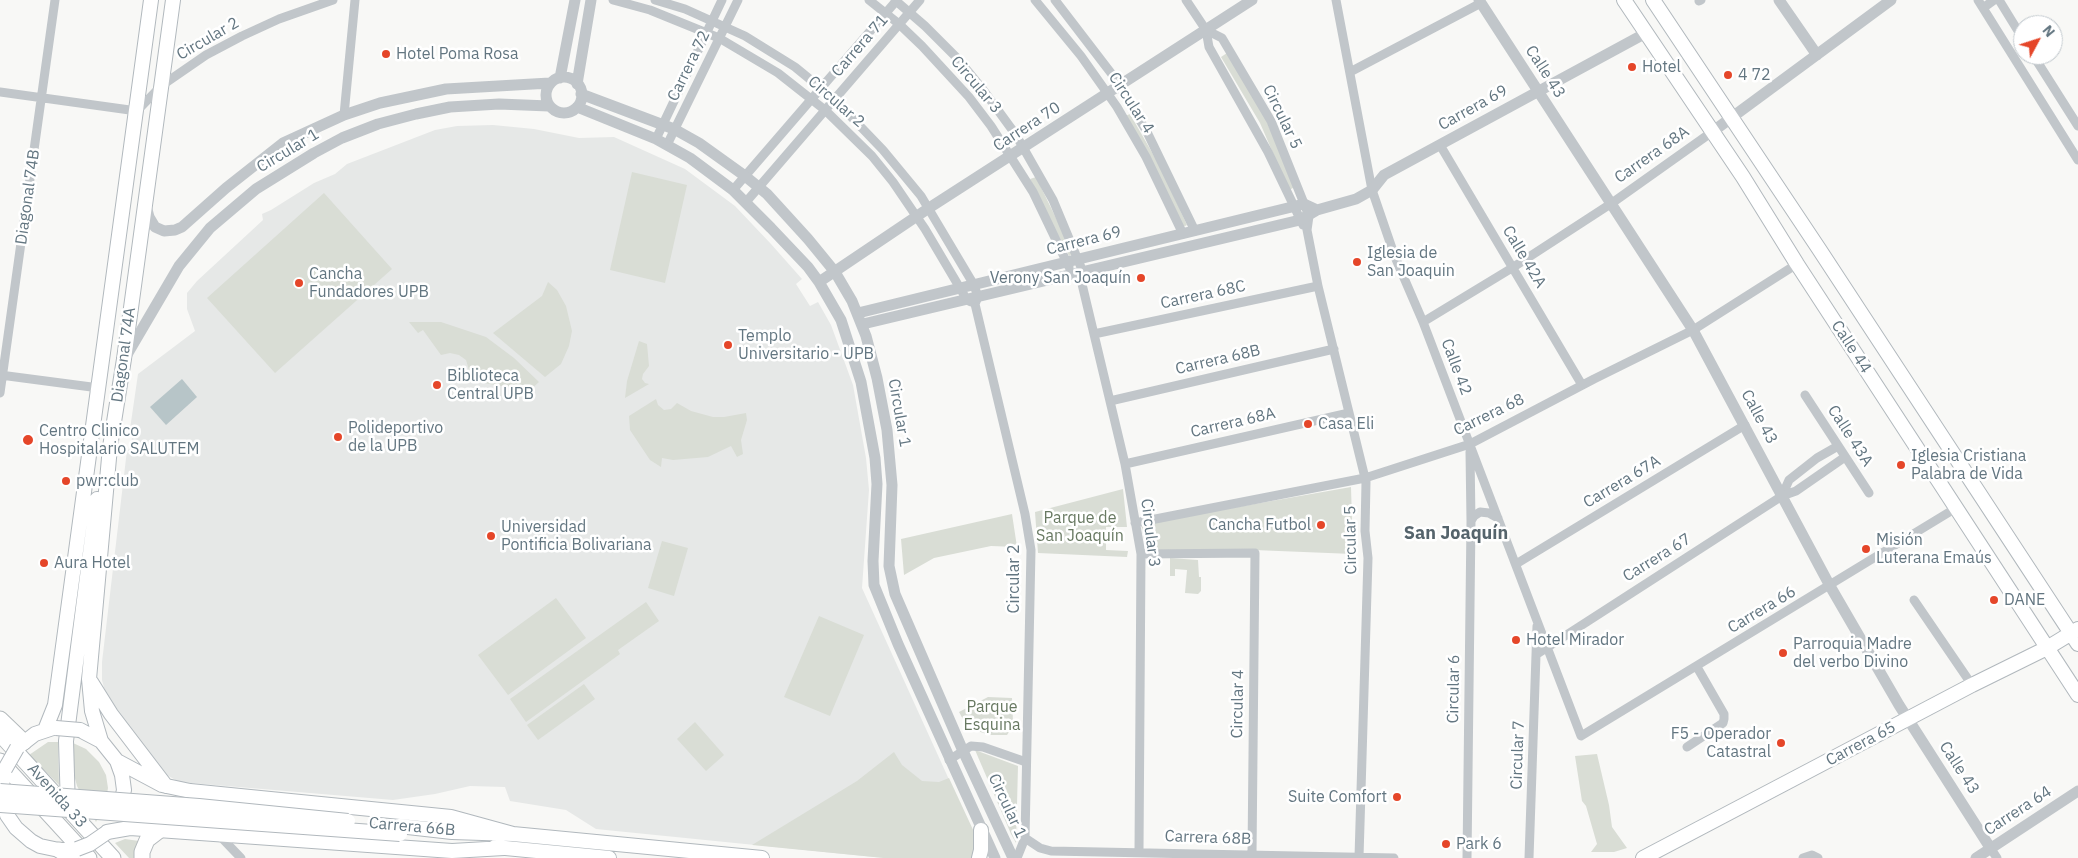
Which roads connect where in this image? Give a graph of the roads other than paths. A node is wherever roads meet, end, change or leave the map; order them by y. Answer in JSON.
{"nodes":[{"id":1,"x":55,"y":0,"type":"edge"},
{"id":2,"x":151,"y":0,"type":"edge"},
{"id":3,"x":172,"y":0,"type":"edge"},
{"id":4,"x":333,"y":0,"type":"edge"},
{"id":5,"x":355,"y":0,"type":"edge"},
{"id":6,"x":575,"y":0,"type":"edge"},
{"id":7,"x":591,"y":0,"type":"edge"},
{"id":8,"x":613,"y":0,"type":"edge"},
{"id":9,"x":655,"y":0,"type":"edge"},
{"id":10,"x":722,"y":0,"type":"edge"},
{"id":11,"x":738,"y":0,"type":"edge"},
{"id":12,"x":869,"y":0,"type":"edge"},
{"id":13,"x":896,"y":0,"type":"edge"},
{"id":14,"x":920,"y":0,"type":"edge"},
{"id":15,"x":1055,"y":0,"type":"edge"},
{"id":16,"x":1186,"y":0,"type":"edge"},
{"id":17,"x":1252,"y":0,"type":"edge"},
{"id":18,"x":1336,"y":0,"type":"edge"},
{"id":19,"x":1624,"y":0,"type":"edge"},
{"id":20,"x":1653,"y":0,"type":"edge"},
{"id":21,"x":1779,"y":0,"type":"edge"},
{"id":22,"x":1891,"y":0,"type":"edge"},
{"id":23,"x":1994,"y":0,"type":"edge"},
{"id":24,"x":1999,"y":0,"type":"edge"},
{"id":25,"x":1037,"y":1,"type":"edge"},
{"id":26,"x":1480,"y":2,"type":"edge"},
{"id":27,"x":1980,"y":4,"type":"edge"},
{"id":28,"x":909,"y":12,"type":"junction"},
{"id":29,"x":886,"y":13,"type":"junction"},
{"id":30,"x":712,"y":20,"type":"junction"},
{"id":31,"x":2013,"y":23,"type":"edge"},
{"id":32,"x":899,"y":24,"type":"junction"},
{"id":33,"x":725,"y":26,"type":"junction"},
{"id":34,"x":1206,"y":30,"type":"junction"},
{"id":35,"x":707,"y":32,"type":"junction"},
{"id":36,"x":1646,"y":34,"type":"junction"},
{"id":37,"x":719,"y":38,"type":"junction"},
{"id":38,"x":1817,"y":54,"type":"junction"},
{"id":39,"x":958,"y":59,"type":"junction"},
{"id":40,"x":2039,"y":65,"type":"edge"},
{"id":41,"x":946,"y":70,"type":"junction"},
{"id":42,"x":1350,"y":72,"type":"junction"},
{"id":43,"x":555,"y":81,"type":"junction"},
{"id":44,"x":161,"y":86,"type":"junction"},
{"id":45,"x":1119,"y":86,"type":"junction"},
{"id":46,"x":821,"y":88,"type":"junction"},
{"id":47,"x":579,"y":89,"type":"junction"},
{"id":48,"x":1538,"y":91,"type":"junction"},
{"id":49,"x":0,"y":92,"type":"edge"},
{"id":50,"x":1108,"y":94,"type":"junction"},
{"id":51,"x":42,"y":98,"type":"junction"},
{"id":52,"x":812,"y":98,"type":"junction"},
{"id":53,"x":834,"y":99,"type":"junction"},
{"id":54,"x":549,"y":106,"type":"junction"},
{"id":55,"x":577,"y":107,"type":"junction"},
{"id":56,"x":137,"y":110,"type":"junction"},
{"id":57,"x":825,"y":110,"type":"junction"},
{"id":58,"x":344,"y":115,"type":"junction"},
{"id":59,"x":1731,"y":118,"type":"junction"},
{"id":60,"x":664,"y":124,"type":"junction"},
{"id":61,"x":2078,"y":126,"type":"edge"},
{"id":62,"x":674,"y":129,"type":"junction"},
{"id":63,"x":1712,"y":132,"type":"junction"},
{"id":64,"x":342,"y":138,"type":"junction"},
{"id":65,"x":662,"y":142,"type":"junction"},
{"id":66,"x":1440,"y":145,"type":"junction"},
{"id":67,"x":1024,"y":148,"type":"junction"},
{"id":68,"x":1011,"y":156,"type":"junction"},
{"id":69,"x":2078,"y":160,"type":"edge"},
{"id":70,"x":745,"y":176,"type":"junction"},
{"id":71,"x":759,"y":187,"type":"junction"},
{"id":72,"x":226,"y":188,"type":"junction"},
{"id":73,"x":733,"y":190,"type":"junction"},
{"id":74,"x":1372,"y":190,"type":"junction"},
{"id":75,"x":145,"y":200,"type":"junction"},
{"id":76,"x":746,"y":202,"type":"junction"},
{"id":77,"x":1612,"y":203,"type":"junction"},
{"id":78,"x":237,"y":204,"type":"junction"},
{"id":79,"x":1299,"y":205,"type":"junction"},
{"id":80,"x":929,"y":208,"type":"junction"},
{"id":81,"x":917,"y":216,"type":"junction"},
{"id":82,"x":1308,"y":219,"type":"junction"},
{"id":83,"x":1195,"y":231,"type":"junction"},
{"id":84,"x":1183,"y":234,"type":"junction"},
{"id":85,"x":1073,"y":261,"type":"junction"},
{"id":86,"x":1797,"y":264,"type":"junction"},
{"id":87,"x":1512,"y":268,"type":"junction"},
{"id":88,"x":835,"y":272,"type":"junction"},
{"id":89,"x":1079,"y":277,"type":"junction"},
{"id":90,"x":819,"y":282,"type":"junction"},
{"id":91,"x":974,"y":285,"type":"junction"},
{"id":92,"x":1318,"y":286,"type":"junction"},
{"id":93,"x":961,"y":288,"type":"junction"},
{"id":94,"x":974,"y":300,"type":"junction"},
{"id":95,"x":858,"y":313,"type":"junction"},
{"id":96,"x":1423,"y":322,"type":"junction"},
{"id":97,"x":863,"y":324,"type":"junction"},
{"id":98,"x":1693,"y":330,"type":"junction"},
{"id":99,"x":1094,"y":334,"type":"junction"},
{"id":100,"x":1334,"y":349,"type":"junction"},
{"id":101,"x":124,"y":359,"type":"junction"},
{"id":102,"x":1,"y":375,"type":"edge"},
{"id":103,"x":1582,"y":385,"type":"junction"},
{"id":104,"x":99,"y":388,"type":"junction"},
{"id":105,"x":0,"y":393,"type":"edge"},
{"id":106,"x":1805,"y":395,"type":"dead end"},
{"id":107,"x":1110,"y":401,"type":"junction"},
{"id":108,"x":1349,"y":413,"type":"junction"},
{"id":109,"x":1745,"y":425,"type":"junction"},
{"id":110,"x":1470,"y":444,"type":"junction"},
{"id":111,"x":1838,"y":446,"type":"junction"},
{"id":112,"x":110,"y":447,"type":"junction"},
{"id":113,"x":1845,"y":457,"type":"junction"},
{"id":114,"x":1125,"y":464,"type":"junction"},
{"id":115,"x":1365,"y":478,"type":"junction"},
{"id":116,"x":1869,"y":493,"type":"dead end"},
{"id":117,"x":1782,"y":496,"type":"junction"},
{"id":118,"x":1956,"y":508,"type":"junction"},
{"id":119,"x":1498,"y":518,"type":"junction"},
{"id":120,"x":1471,"y":520,"type":"junction"},
{"id":121,"x":1135,"y":522,"type":"junction"},
{"id":122,"x":1141,"y":554,"type":"junction"},
{"id":123,"x":1516,"y":564,"type":"junction"},
{"id":124,"x":1830,"y":586,"type":"junction"},
{"id":125,"x":1914,"y":600,"type":"dead end"},
{"id":126,"x":1537,"y":621,"type":"junction"},
{"id":127,"x":2076,"y":635,"type":"edge"},
{"id":128,"x":1547,"y":646,"type":"junction"},
{"id":129,"x":2047,"y":648,"type":"junction"},
{"id":130,"x":1537,"y":654,"type":"junction"},
{"id":131,"x":1697,"y":666,"type":"junction"},
{"id":132,"x":89,"y":679,"type":"junction"},
{"id":133,"x":1972,"y":685,"type":"junction"},
{"id":134,"x":2078,"y":695,"type":"edge"},
{"id":135,"x":0,"y":719,"type":"edge"},
{"id":136,"x":1909,"y":719,"type":"junction"},
{"id":137,"x":51,"y":729,"type":"junction"},
{"id":138,"x":0,"y":734,"type":"edge"},
{"id":139,"x":1581,"y":736,"type":"joint"},
{"id":140,"x":100,"y":741,"type":"junction"},
{"id":141,"x":20,"y":745,"type":"junction"},
{"id":142,"x":1687,"y":747,"type":"dead end"},
{"id":143,"x":963,"y":751,"type":"junction"},
{"id":144,"x":949,"y":760,"type":"junction"},
{"id":145,"x":117,"y":761,"type":"junction"},
{"id":146,"x":1026,"y":762,"type":"junction"},
{"id":147,"x":2,"y":768,"type":"edge"},
{"id":148,"x":166,"y":786,"type":"junction"},
{"id":149,"x":0,"y":791,"type":"edge"},
{"id":150,"x":2078,"y":791,"type":"edge"},
{"id":151,"x":190,"y":792,"type":"junction"},
{"id":152,"x":262,"y":798,"type":"junction"},
{"id":153,"x":0,"y":805,"type":"edge"},
{"id":154,"x":65,"y":805,"type":"junction"},
{"id":155,"x":0,"y":824,"type":"edge"},
{"id":156,"x":16,"y":828,"type":"junction"},
{"id":157,"x":160,"y":830,"type":"junction"},
{"id":158,"x":399,"y":830,"type":"junction"},
{"id":159,"x":981,"y":830,"type":"junction"},
{"id":160,"x":106,"y":832,"type":"junction"},
{"id":161,"x":194,"y":832,"type":"junction"},
{"id":162,"x":218,"y":833,"type":"junction"},
{"id":163,"x":513,"y":834,"type":"junction"},
{"id":164,"x":255,"y":836,"type":"junction"},
{"id":165,"x":1025,"y":838,"type":"junction"},
{"id":166,"x":504,"y":848,"type":"junction"},
{"id":167,"x":452,"y":851,"type":"junction"},
{"id":168,"x":1139,"y":851,"type":"junction"},
{"id":169,"x":1994,"y":853,"type":"edge"},
{"id":170,"x":74,"y":854,"type":"edge"},
{"id":171,"x":1252,"y":855,"type":"junction"},
{"id":172,"x":1359,"y":857,"type":"edge"},
{"id":173,"x":113,"y":858,"type":"edge"},
{"id":174,"x":142,"y":858,"type":"edge"},
{"id":175,"x":241,"y":858,"type":"edge"},
{"id":176,"x":471,"y":858,"type":"edge"},
{"id":177,"x":610,"y":858,"type":"edge"},
{"id":178,"x":762,"y":858,"type":"edge"},
{"id":179,"x":979,"y":858,"type":"edge"},
{"id":180,"x":995,"y":858,"type":"edge"},
{"id":181,"x":1015,"y":858,"type":"edge"},
{"id":182,"x":1394,"y":858,"type":"edge"},
{"id":183,"x":1467,"y":858,"type":"edge"},
{"id":184,"x":1528,"y":858,"type":"edge"},
{"id":185,"x":1643,"y":858,"type":"edge"},
{"id":186,"x":1803,"y":858,"type":"edge"},
{"id":187,"x":1818,"y":858,"type":"edge"},
{"id":188,"x":1976,"y":858,"type":"edge"}],
"edges":[{"from":1,"to":51,"type":"street","name":"Diagonal 74B"},
{"from":2,"to":56,"type":"main road","name":"Diagonal 74A"},
{"from":3,"to":44,"type":"main road","name":"Diagonal 74A"},
{"from":4,"to":44,"type":"street","name":"Circular 2"},
{"from":5,"to":58,"type":"street"},
{"from":6,"to":43,"type":"street"},
{"from":7,"to":47,"type":"street"},
{"from":8,"to":35,"type":"street","name":"Circular 2"},
{"from":9,"to":30,"type":"street","name":"Circular 2"},
{"from":10,"to":30,"type":"street","name":"Carrera 72"},
{"from":11,"to":33,"type":"street","name":"Carrera 72"},
{"from":12,"to":29,"type":"street","name":"Circular 3"},
{"from":13,"to":28,"type":"street","name":"Circular 3"},
{"from":13,"to":29,"type":"street","name":"Carrera 71"},
{"from":14,"to":28,"type":"street","name":"Carrera 71"},
{"from":15,"to":45,"type":"street","name":"Circular 4"},
{"from":16,"to":34,"type":"street","name":"Circular 5"},
{"from":17,"to":34,"type":"street","name":"Carrera 70"},
{"from":18,"to":42,"type":"street","name":"Calle 42"},
{"from":19,"to":36,"type":"main road","name":"Calle 44"},
{"from":20,"to":59,"type":"main road","name":"Calle 44"},
{"from":21,"to":38,"type":"street"},
{"from":22,"to":38,"type":"street","name":"Carrera 68A"},
{"from":23,"to":27,"type":"street"},
{"from":24,"to":31,"type":"street"},
{"from":25,"to":50,"type":"street","name":"Circular 4"},
{"from":26,"to":42,"type":"street"},
{"from":26,"to":48,"type":"street","name":"Calle 43"},
{"from":27,"to":69,"type":"street"},
{"from":28,"to":32,"type":"street","name":"Carrera 71"},
{"from":28,"to":39,"type":"street","name":"Circular 3"},
{"from":29,"to":32,"type":"street","name":"Circular 3"},
{"from":29,"to":46,"type":"street","name":"Carrera 71"},
{"from":30,"to":33,"type":"street","name":"Circular 2"},
{"from":30,"to":35,"type":"street","name":"Carrera 72"},
{"from":32,"to":41,"type":"street","name":"Circular 3"},
{"from":32,"to":53,"type":"street","name":"Carrera 71"},
{"from":33,"to":37,"type":"street","name":"Carrera 72"},
{"from":33,"to":46,"type":"street","name":"Circular 2"},
{"from":34,"to":45,"type":"street","name":"Carrera 70"},
{"from":34,"to":79,"type":"street","name":"Circular 5"},
{"from":34,"to":79,"type":"street","name":"Circular 5"},
{"from":35,"to":37,"type":"street","name":"Circular 2"},
{"from":35,"to":60,"type":"street","name":"Carrera 72"},
{"from":36,"to":48,"type":"street","name":"Carrera 69"},
{"from":36,"to":63,"type":"main road","name":"Calle 44"},
{"from":37,"to":52,"type":"street","name":"Circular 2"},
{"from":37,"to":62,"type":"street","name":"Carrera 72"},
{"from":38,"to":59,"type":"street","name":"Carrera 68A"},
{"from":39,"to":41,"type":"street"},
{"from":39,"to":67,"type":"street","name":"Circular 3"},
{"from":40,"to":61,"type":"street"},
{"from":41,"to":68,"type":"street","name":"Circular 3"},
{"from":42,"to":74,"type":"street","name":"Calle 42"},
{"from":43,"to":47,"type":"street"},
{"from":43,"to":54,"type":"street"},
{"from":43,"to":58,"type":"street","name":"Circular 1"},
{"from":44,"to":56,"type":"street","name":"Circular 2"},
{"from":44,"to":75,"type":"main road","name":"Diagonal 74A"},
{"from":45,"to":50,"type":"street","name":"Carrera 70"},
{"from":45,"to":83,"type":"street","name":"Circular 4"},
{"from":46,"to":52,"type":"street","name":"Carrera 71"},
{"from":46,"to":53,"type":"street","name":"Circular 2"},
{"from":47,"to":55,"type":"street"},
{"from":47,"to":60,"type":"street","name":"Circular 1"},
{"from":48,"to":66,"type":"street","name":"Carrera 69"},
{"from":48,"to":77,"type":"street","name":"Calle 43"},
{"from":49,"to":51,"type":"street"},
{"from":50,"to":67,"type":"street","name":"Carrera 70"},
{"from":50,"to":84,"type":"street","name":"Circular 4"},
{"from":51,"to":56,"type":"street"},
{"from":51,"to":102,"type":"street","name":"Diagonal 74B"},
{"from":52,"to":57,"type":"street","name":"Circular 2"},
{"from":52,"to":70,"type":"street","name":"Carrera 71"},
{"from":53,"to":57,"type":"street","name":"Carrera 71"},
{"from":53,"to":80,"type":"street","name":"Circular 2"},
{"from":54,"to":55,"type":"street"},
{"from":54,"to":64,"type":"street","name":"Circular 1"},
{"from":55,"to":65,"type":"street","name":"Circular 1"},
{"from":56,"to":104,"type":"main road","name":"Diagonal 74A"},
{"from":57,"to":71,"type":"street","name":"Carrera 71"},
{"from":57,"to":81,"type":"street","name":"Circular 2"},
{"from":58,"to":64,"type":"street"},
{"from":58,"to":72,"type":"street","name":"Circular 1"},
{"from":59,"to":63,"type":"street","name":"Carrera 68A"},
{"from":59,"to":127,"type":"main road","name":"Calle 44"},
{"from":60,"to":62,"type":"street","name":"Circular 1"},
{"from":60,"to":65,"type":"street","name":"Carrera 72"},
{"from":62,"to":65,"type":"street","name":"Carrera 72"},
{"from":62,"to":70,"type":"street","name":"Circular 1"},
{"from":63,"to":77,"type":"street","name":"Carrera 68A"},
{"from":63,"to":86,"type":"main road","name":"Calle 44"},
{"from":64,"to":78,"type":"street","name":"Circular 1"},
{"from":65,"to":73,"type":"street","name":"Circular 1"},
{"from":66,"to":74,"type":"street","name":"Carrera 69"},
{"from":66,"to":87,"type":"street","name":"Calle 42A"},
{"from":67,"to":68,"type":"street","name":"Carrera 70"},
{"from":67,"to":85,"type":"street","name":"Circular 3"},
{"from":68,"to":80,"type":"street","name":"Carrera 70"},
{"from":68,"to":85,"type":"street","name":"Circular 3"},
{"from":70,"to":71,"type":"street","name":"Circular 1"},
{"from":70,"to":73,"type":"street","name":"Carrera 71"},
{"from":71,"to":76,"type":"street","name":"Carrera 71"},
{"from":71,"to":88,"type":"street","name":"Circular 1"},
{"from":72,"to":75,"type":"street","name":"Circular 1"},
{"from":72,"to":78,"type":"street"},
{"from":73,"to":76,"type":"street","name":"Circular 1"},
{"from":74,"to":82,"type":"street","name":"Carrera 69"},
{"from":74,"to":96,"type":"street","name":"Calle 42"},
{"from":75,"to":101,"type":"main road","name":"Diagonal 74A"},
{"from":76,"to":90,"type":"street","name":"Circular 1"},
{"from":77,"to":87,"type":"street","name":"Carrera 68A"},
{"from":77,"to":98,"type":"street","name":"Calle 43"},
{"from":78,"to":101,"type":"street","name":"Circular 1"},
{"from":79,"to":82,"type":"street"},
{"from":79,"to":82,"type":"street","name":"Circular 5"},
{"from":79,"to":83,"type":"street","name":"Carrera 69"},
{"from":80,"to":81,"type":"street","name":"Carrera 70"},
{"from":80,"to":91,"type":"street","name":"Circular 2"},
{"from":81,"to":88,"type":"street","name":"Carrera 70"},
{"from":81,"to":93,"type":"street","name":"Circular 2"},
{"from":82,"to":89,"type":"street","name":"Carrera 69"},
{"from":82,"to":92,"type":"street","name":"Circular 5"},
{"from":83,"to":84,"type":"street","name":"Carrera 69"},
{"from":84,"to":85,"type":"street","name":"Carrera 69"},
{"from":85,"to":89,"type":"street","name":"Circular 3"},
{"from":85,"to":91,"type":"street","name":"Carrera 69"},
{"from":86,"to":98,"type":"street","name":"Carrera 68"},
{"from":86,"to":118,"type":"main road","name":"Calle 44"},
{"from":87,"to":96,"type":"street","name":"Carrera 68A"},
{"from":87,"to":103,"type":"street","name":"Calle 42A"},
{"from":88,"to":90,"type":"street","name":"Carrera 70"},
{"from":88,"to":95,"type":"street","name":"Circular 1"},
{"from":89,"to":94,"type":"street","name":"Carrera 69"},
{"from":89,"to":99,"type":"street","name":"Circular 3"},
{"from":90,"to":144,"type":"street","name":"Circular 1"},
{"from":91,"to":93,"type":"street","name":"Carrera 69"},
{"from":91,"to":94,"type":"street","name":"Circular 2"},
{"from":92,"to":99,"type":"street","name":"Carrera 68C"},
{"from":92,"to":100,"type":"street","name":"Circular 5"},
{"from":93,"to":94,"type":"street","name":"Circular 2"},
{"from":93,"to":95,"type":"street","name":"Carrera 69"},
{"from":94,"to":97,"type":"street","name":"Carrera 69"},
{"from":94,"to":146,"type":"street","name":"Circular 2"},
{"from":95,"to":97,"type":"street","name":"Circular 1"},
{"from":96,"to":110,"type":"street","name":"Calle 42"},
{"from":97,"to":143,"type":"street","name":"Circular 1"},
{"from":98,"to":103,"type":"street","name":"Carrera 68"},
{"from":98,"to":109,"type":"street","name":"Calle 43"},
{"from":99,"to":107,"type":"street","name":"Circular 3"},
{"from":100,"to":107,"type":"street","name":"Carrera 68B"},
{"from":100,"to":108,"type":"street","name":"Circular 5"},
{"from":101,"to":112,"type":"main road","name":"Diagonal 74A"},
{"from":102,"to":104,"type":"street"},
{"from":102,"to":105,"type":"street","name":"Diagonal 74B"},
{"from":103,"to":110,"type":"street","name":"Carrera 68"},
{"from":104,"to":137,"type":"main road","name":"Diagonal 74A"},
{"from":106,"to":111,"type":"street","name":"Calle 43A"},
{"from":107,"to":114,"type":"street","name":"Circular 3"},
{"from":108,"to":114,"type":"street","name":"Carrera 68A"},
{"from":108,"to":115,"type":"street","name":"Circular 5"},
{"from":109,"to":117,"type":"street","name":"Calle 43"},
{"from":109,"to":123,"type":"street","name":"Carrera 67A"},
{"from":110,"to":115,"type":"street","name":"Carrera 68"},
{"from":110,"to":119,"type":"street","name":"Calle 42"},
{"from":110,"to":120,"type":"street","name":"Circular 6"},
{"from":111,"to":113,"type":"street","name":"Calle 43A"},
{"from":111,"to":117,"type":"street","name":"Carrera 67"},
{"from":112,"to":132,"type":"main road","name":"Diagonal 74A"},
{"from":112,"to":154,"type":"main road"},
{"from":113,"to":116,"type":"street","name":"Calle 43A"},
{"from":113,"to":117,"type":"street","name":"Carrera 67"},
{"from":114,"to":121,"type":"street","name":"Circular 3"},
{"from":115,"to":121,"type":"street","name":"Carrera 68"},
{"from":115,"to":172,"type":"street","name":"Circular 5"},
{"from":117,"to":124,"type":"street","name":"Calle 43"},
{"from":117,"to":128,"type":"street","name":"Carrera 67"},
{"from":118,"to":124,"type":"street","name":"Carrera 66"},
{"from":118,"to":129,"type":"main road","name":"Calle 44"},
{"from":119,"to":120,"type":"street"},
{"from":119,"to":123,"type":"street","name":"Calle 42"},
{"from":120,"to":183,"type":"street","name":"Circular 6"},
{"from":121,"to":122,"type":"street","name":"Circular 3"},
{"from":122,"to":168,"type":"street","name":"Circular 3"},
{"from":122,"to":171,"type":"street","name":"Circular 4"},
{"from":123,"to":126,"type":"street","name":"Calle 42"},
{"from":124,"to":131,"type":"street","name":"Carrera 66"},
{"from":124,"to":136,"type":"street","name":"Calle 43"},
{"from":125,"to":133,"type":"street"},
{"from":126,"to":128,"type":"street","name":"Calle 42"},
{"from":126,"to":130,"type":"street","name":"Circular 7"},
{"from":127,"to":129,"type":"main road","name":"Carrera 65"},
{"from":128,"to":130,"type":"street"},
{"from":128,"to":139,"type":"street","name":"Calle 42"},
{"from":129,"to":133,"type":"main road","name":"Carrera 65"},
{"from":129,"to":134,"type":"main road","name":"Calle 44"},
{"from":130,"to":184,"type":"street","name":"Circular 7"},
{"from":131,"to":139,"type":"street","name":"Carrera 66"},
{"from":131,"to":142,"type":"street"},
{"from":132,"to":140,"type":"main road","name":"Diagonal 74A"},
{"from":132,"to":148,"type":"main road"},
{"from":133,"to":136,"type":"main road","name":"Carrera 65"},
{"from":135,"to":141,"type":"main road"},
{"from":136,"to":169,"type":"street","name":"Calle 43"},
{"from":136,"to":185,"type":"main road","name":"Carrera 65"},
{"from":137,"to":140,"type":"main road","bridge":true},
{"from":137,"to":141,"type":"main road"},
{"from":138,"to":154,"type":"main road","name":"Avenida 33"},
{"from":140,"to":145,"type":"main road"},
{"from":141,"to":147,"type":"main road","bridge":true},
{"from":143,"to":144,"type":"street"},
{"from":143,"to":146,"type":"street"},
{"from":143,"to":181,"type":"street","name":"Circular 1"},
{"from":144,"to":159,"type":"street","name":"Circular 1"},
{"from":145,"to":148,"type":"main road"},
{"from":145,"to":160,"type":"main road"},
{"from":146,"to":165,"type":"street","name":"Circular 2"},
{"from":147,"to":156,"type":"main road"},
{"from":147,"to":170,"type":"main road","name":"Avenida 33"},
{"from":148,"to":151,"type":"main road"},
{"from":149,"to":154,"type":"main road","bridge":true},
{"from":150,"to":169,"type":"street","name":"Carrera 64"},
{"from":151,"to":152,"type":"main road"},
{"from":151,"to":161,"type":"main road"},
{"from":152,"to":163,"type":"main road"},
{"from":152,"to":164,"type":"main road"},
{"from":153,"to":154,"type":"main road","bridge":true},
{"from":154,"to":158,"type":"main road","name":"Carrera 66B","bridge":true},
{"from":154,"to":173,"type":"main road","name":"Avenida 33"},
{"from":155,"to":156,"type":"main road"},
{"from":156,"to":170,"type":"main road"},
{"from":157,"to":160,"type":"main road"},
{"from":157,"to":161,"type":"main road"},
{"from":157,"to":174,"type":"main road"},
{"from":158,"to":163,"type":"main road","name":"Carrera 66B"},
{"from":158,"to":166,"type":"main road","name":"Carrera 66B"},
{"from":159,"to":179,"type":"main road"},
{"from":159,"to":180,"type":"street","name":"Circular 1"},
{"from":160,"to":170,"type":"main road","bridge":true},
{"from":161,"to":162,"type":"main road"},
{"from":162,"to":164,"type":"main road"},
{"from":162,"to":175,"type":"street"},
{"from":163,"to":178,"type":"main road","name":"Carrera 66B"},
{"from":164,"to":167,"type":"main road"},
{"from":165,"to":168,"type":"street","name":"Carrera 68B"},
{"from":165,"to":181,"type":"street","name":"Circular 2"},
{"from":166,"to":167,"type":"main road"},
{"from":166,"to":177,"type":"main road","name":"Carrera 66B"},
{"from":167,"to":176,"type":"main road"},
{"from":168,"to":171,"type":"street","name":"Carrera 68B"},
{"from":169,"to":188,"type":"street","name":"Carrera 64"},
{"from":171,"to":172,"type":"street","name":"Carrera 68B"},
{"from":172,"to":182,"type":"street","name":"Carrera 68B"},
{"from":186,"to":187,"type":"street"}]}
